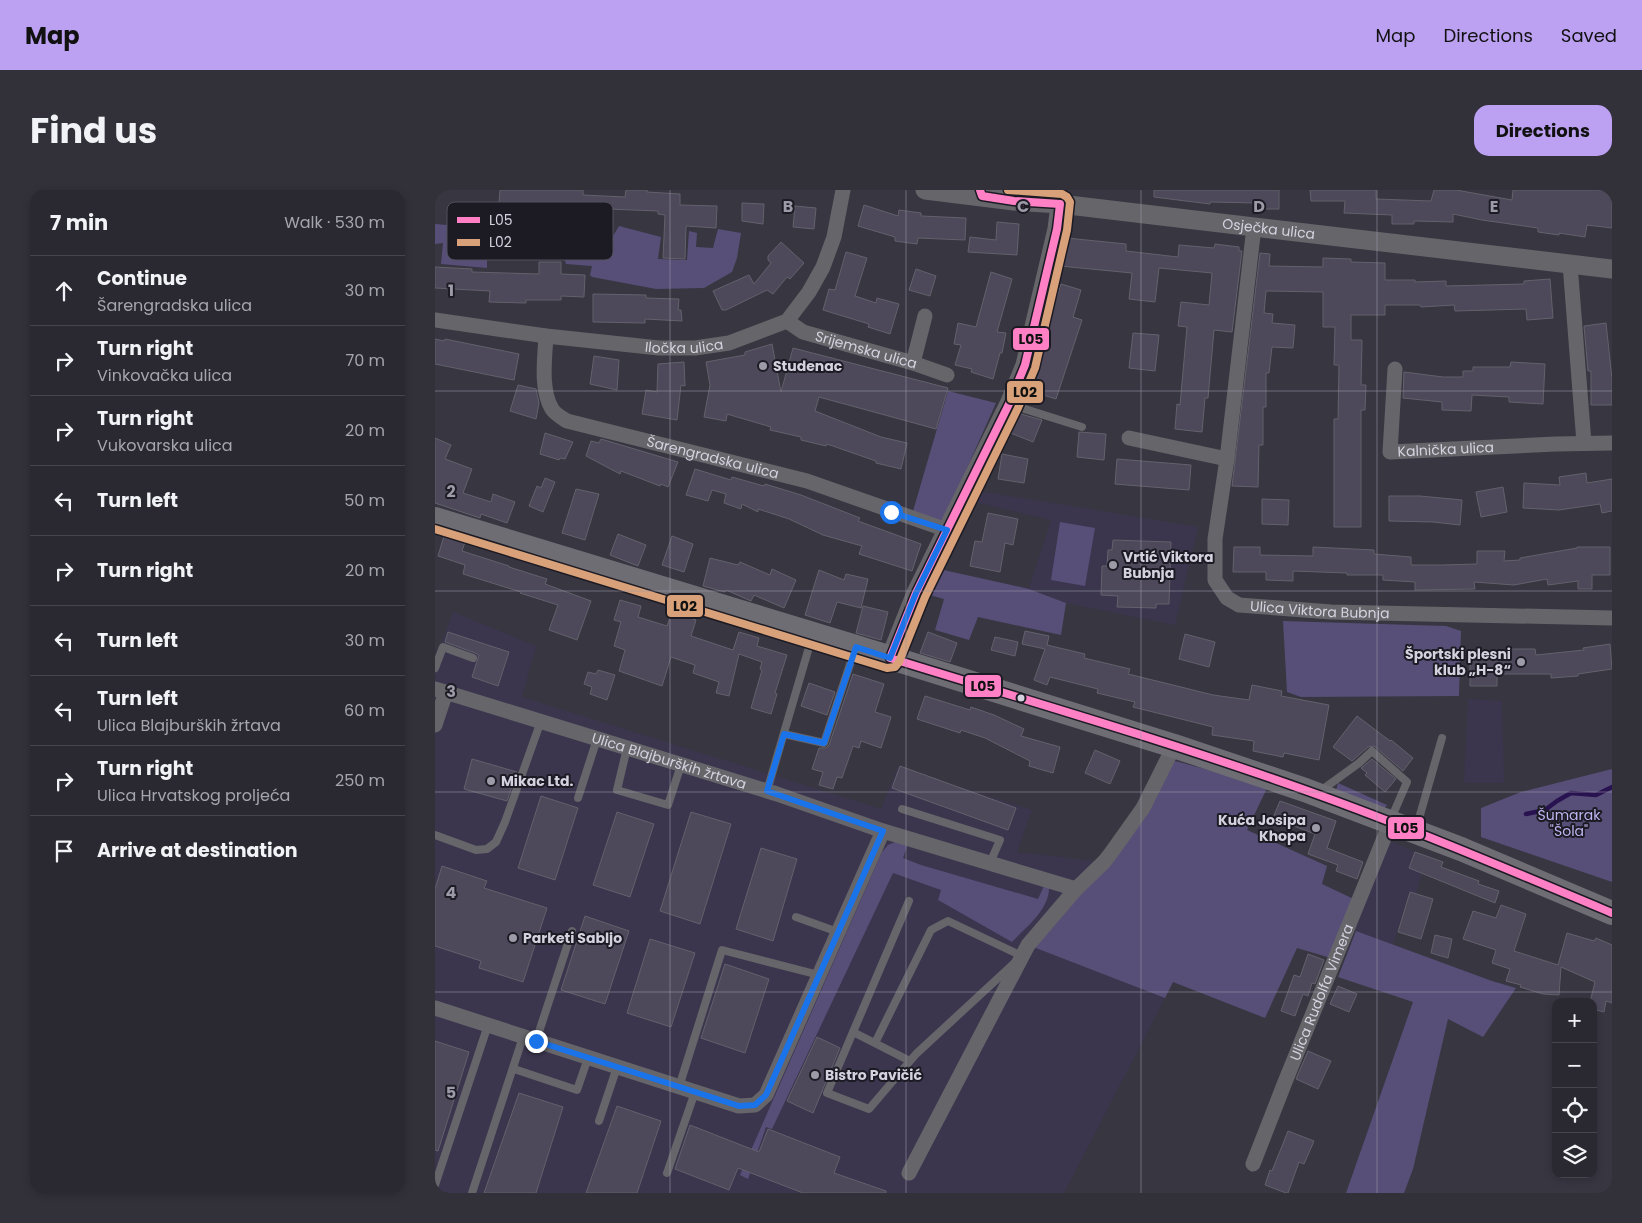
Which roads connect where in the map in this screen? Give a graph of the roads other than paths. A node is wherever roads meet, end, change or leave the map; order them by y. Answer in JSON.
{"nodes":[{"id":1,"x":843,"y":190,"type":"edge"},
{"id":2,"x":925,"y":190,"type":"edge"},
{"id":3,"x":981,"y":193,"type":"edge"},
{"id":4,"x":1060,"y":204,"type":"junction"},
{"id":5,"x":1254,"y":226,"type":"junction"},
{"id":6,"x":1570,"y":264,"type":"junction"},
{"id":7,"x":1612,"y":269,"type":"edge"},
{"id":8,"x":925,"y":316,"type":"dead end"},
{"id":9,"x":435,"y":320,"type":"edge"},
{"id":10,"x":787,"y":321,"type":"junction"},
{"id":11,"x":545,"y":336,"type":"junction"},
{"id":12,"x":913,"y":363,"type":"junction"},
{"id":13,"x":1395,"y":369,"type":"dead end"},
{"id":14,"x":947,"y":375,"type":"dead end"},
{"id":15,"x":1009,"y":404,"type":"junction"},
{"id":16,"x":1082,"y":427,"type":"dead end"},
{"id":17,"x":1129,"y":438,"type":"dead end"},
{"id":18,"x":1584,"y":443,"type":"junction"},
{"id":19,"x":1612,"y":443,"type":"edge"},
{"id":20,"x":1227,"y":459,"type":"junction"},
{"id":21,"x":435,"y":519,"type":"edge"},
{"id":22,"x":947,"y":530,"type":"junction"},
{"id":23,"x":1612,"y":618,"type":"edge"},
{"id":24,"x":813,"y":634,"type":"junction"},
{"id":25,"x":856,"y":647,"type":"junction"},
{"id":26,"x":473,"y":658,"type":"dead end"},
{"id":27,"x":890,"y":658,"type":"junction"},
{"id":28,"x":435,"y":668,"type":"edge"},
{"id":29,"x":440,"y":690,"type":"edge"},
{"id":30,"x":541,"y":722,"type":"junction"},
{"id":31,"x":435,"y":725,"type":"edge"},
{"id":32,"x":784,"y":734,"type":"junction"},
{"id":33,"x":1442,"y":738,"type":"dead end"},
{"id":34,"x":597,"y":739,"type":"junction"},
{"id":35,"x":1174,"y":746,"type":"junction"},
{"id":36,"x":627,"y":748,"type":"junction"},
{"id":37,"x":681,"y":765,"type":"junction"},
{"id":38,"x":767,"y":791,"type":"junction"},
{"id":39,"x":1316,"y":794,"type":"junction"},
{"id":40,"x":578,"y":798,"type":"dead end"},
{"id":41,"x":902,"y":809,"type":"dead end"},
{"id":42,"x":1391,"y":821,"type":"junction"},
{"id":43,"x":1415,"y":830,"type":"junction"},
{"id":44,"x":883,"y":831,"type":"junction"},
{"id":45,"x":435,"y":835,"type":"edge"},
{"id":46,"x":990,"y":863,"type":"junction"},
{"id":47,"x":1076,"y":889,"type":"junction"},
{"id":48,"x":909,"y":902,"type":"dead end"},
{"id":49,"x":1612,"y":913,"type":"edge"},
{"id":50,"x":796,"y":917,"type":"dead end"},
{"id":51,"x":572,"y":931,"type":"dead end"},
{"id":52,"x":838,"y":932,"type":"junction"},
{"id":53,"x":1022,"y":956,"type":"junction"},
{"id":54,"x":819,"y":975,"type":"junction"},
{"id":55,"x":435,"y":1008,"type":"edge"},
{"id":56,"x":488,"y":1025,"type":"junction"},
{"id":57,"x":853,"y":1032,"type":"junction"},
{"id":58,"x":530,"y":1039,"type":"junction"},
{"id":59,"x":875,"y":1043,"type":"junction"},
{"id":60,"x":588,"y":1058,"type":"junction"},
{"id":61,"x":910,"y":1061,"type":"junction"},
{"id":62,"x":617,"y":1067,"type":"junction"},
{"id":63,"x":514,"y":1069,"type":"junction"},
{"id":64,"x":679,"y":1087,"type":"junction"},
{"id":65,"x":695,"y":1092,"type":"junction"},
{"id":66,"x":599,"y":1122,"type":"dead end"},
{"id":67,"x":1253,"y":1164,"type":"dead end"},
{"id":68,"x":667,"y":1173,"type":"dead end"},
{"id":69,"x":909,"y":1173,"type":"dead end"},
{"id":70,"x":435,"y":1185,"type":"edge"},
{"id":71,"x":472,"y":1193,"type":"edge"}],
"edges":[{"from":1,"to":10,"type":"street"},
{"from":2,"to":3,"type":"street","name":"Osječka ulica"},
{"from":3,"to":4,"type":"street","name":"Osječka ulica"},
{"from":4,"to":5,"type":"street","name":"Osječka ulica"},
{"from":4,"to":15,"type":"street"},
{"from":5,"to":6,"type":"street","name":"Osječka ulica"},
{"from":5,"to":20,"type":"street","name":"Ulica Viktora Bubnja"},
{"from":6,"to":7,"type":"street","name":"Osječka ulica"},
{"from":6,"to":18,"type":"street"},
{"from":8,"to":12,"type":"street"},
{"from":9,"to":11,"type":"street","name":"Iločka ulica"},
{"from":10,"to":11,"type":"street","name":"Iločka ulica"},
{"from":10,"to":12,"type":"street","name":"Srijemska ulica"},
{"from":11,"to":22,"type":"street","name":"Šarengradska ulica"},
{"from":12,"to":14,"type":"street","name":"Srijemska ulica"},
{"from":13,"to":18,"type":"street","name":"Kalnička ulica"},
{"from":15,"to":16,"type":"lane"},
{"from":15,"to":22,"type":"street"},
{"from":17,"to":20,"type":"street"},
{"from":18,"to":19,"type":"street","name":"Kalnička ulica"},
{"from":20,"to":23,"type":"street","name":"Ulica Viktora Bubnja"},
{"from":21,"to":24,"type":"main road"},
{"from":22,"to":27,"type":"street"},
{"from":24,"to":25,"type":"main road"},
{"from":24,"to":32,"type":"lane"},
{"from":25,"to":27,"type":"main road"},
{"from":25,"to":32,"type":"lane"},
{"from":26,"to":28,"type":"lane"},
{"from":27,"to":35,"type":"main road"},
{"from":29,"to":30,"type":"street","name":"Ulica Blajburških žrtava"},
{"from":29,"to":31,"type":"street"},
{"from":30,"to":34,"type":"street","name":"Ulica Blajburških žrtava"},
{"from":30,"to":45,"type":"lane"},
{"from":32,"to":38,"type":"lane"},
{"from":33,"to":43,"type":"lane"},
{"from":34,"to":36,"type":"street","name":"Ulica Blajburških žrtava"},
{"from":34,"to":40,"type":"lane"},
{"from":35,"to":39,"type":"main road"},
{"from":35,"to":47,"type":"street"},
{"from":36,"to":37,"type":"street","name":"Ulica Blajburških žrtava"},
{"from":36,"to":37,"type":"lane"},
{"from":37,"to":38,"type":"street","name":"Ulica Blajburških žrtava"},
{"from":38,"to":44,"type":"street","name":"Ulica Blajburških žrtava"},
{"from":39,"to":42,"type":"main road"},
{"from":39,"to":42,"type":"lane"},
{"from":41,"to":46,"type":"lane"},
{"from":42,"to":43,"type":"main road"},
{"from":42,"to":67,"type":"street","name":"Ulica Rudolfa Vimera"},
{"from":43,"to":49,"type":"main road"},
{"from":44,"to":46,"type":"street","name":"Ulica Blajburških žrtava"},
{"from":44,"to":52,"type":"street"},
{"from":46,"to":47,"type":"street","name":"Ulica Blajburških žrtava"},
{"from":47,"to":53,"type":"street"},
{"from":48,"to":57,"type":"lane"},
{"from":50,"to":52,"type":"lane"},
{"from":51,"to":58,"type":"lane"},
{"from":52,"to":54,"type":"street"},
{"from":53,"to":59,"type":"lane"},
{"from":53,"to":61,"type":"lane"},
{"from":53,"to":69,"type":"street"},
{"from":54,"to":64,"type":"lane"},
{"from":54,"to":65,"type":"street"},
{"from":55,"to":56,"type":"street"},
{"from":56,"to":58,"type":"street"},
{"from":56,"to":70,"type":"lane"},
{"from":57,"to":59,"type":"lane"},
{"from":57,"to":61,"type":"lane"},
{"from":58,"to":60,"type":"street"},
{"from":58,"to":63,"type":"lane"},
{"from":59,"to":61,"type":"lane"},
{"from":60,"to":62,"type":"street"},
{"from":60,"to":63,"type":"lane"},
{"from":62,"to":64,"type":"street"},
{"from":62,"to":66,"type":"lane"},
{"from":63,"to":71,"type":"lane"},
{"from":64,"to":65,"type":"street"},
{"from":65,"to":68,"type":"lane"}]}
